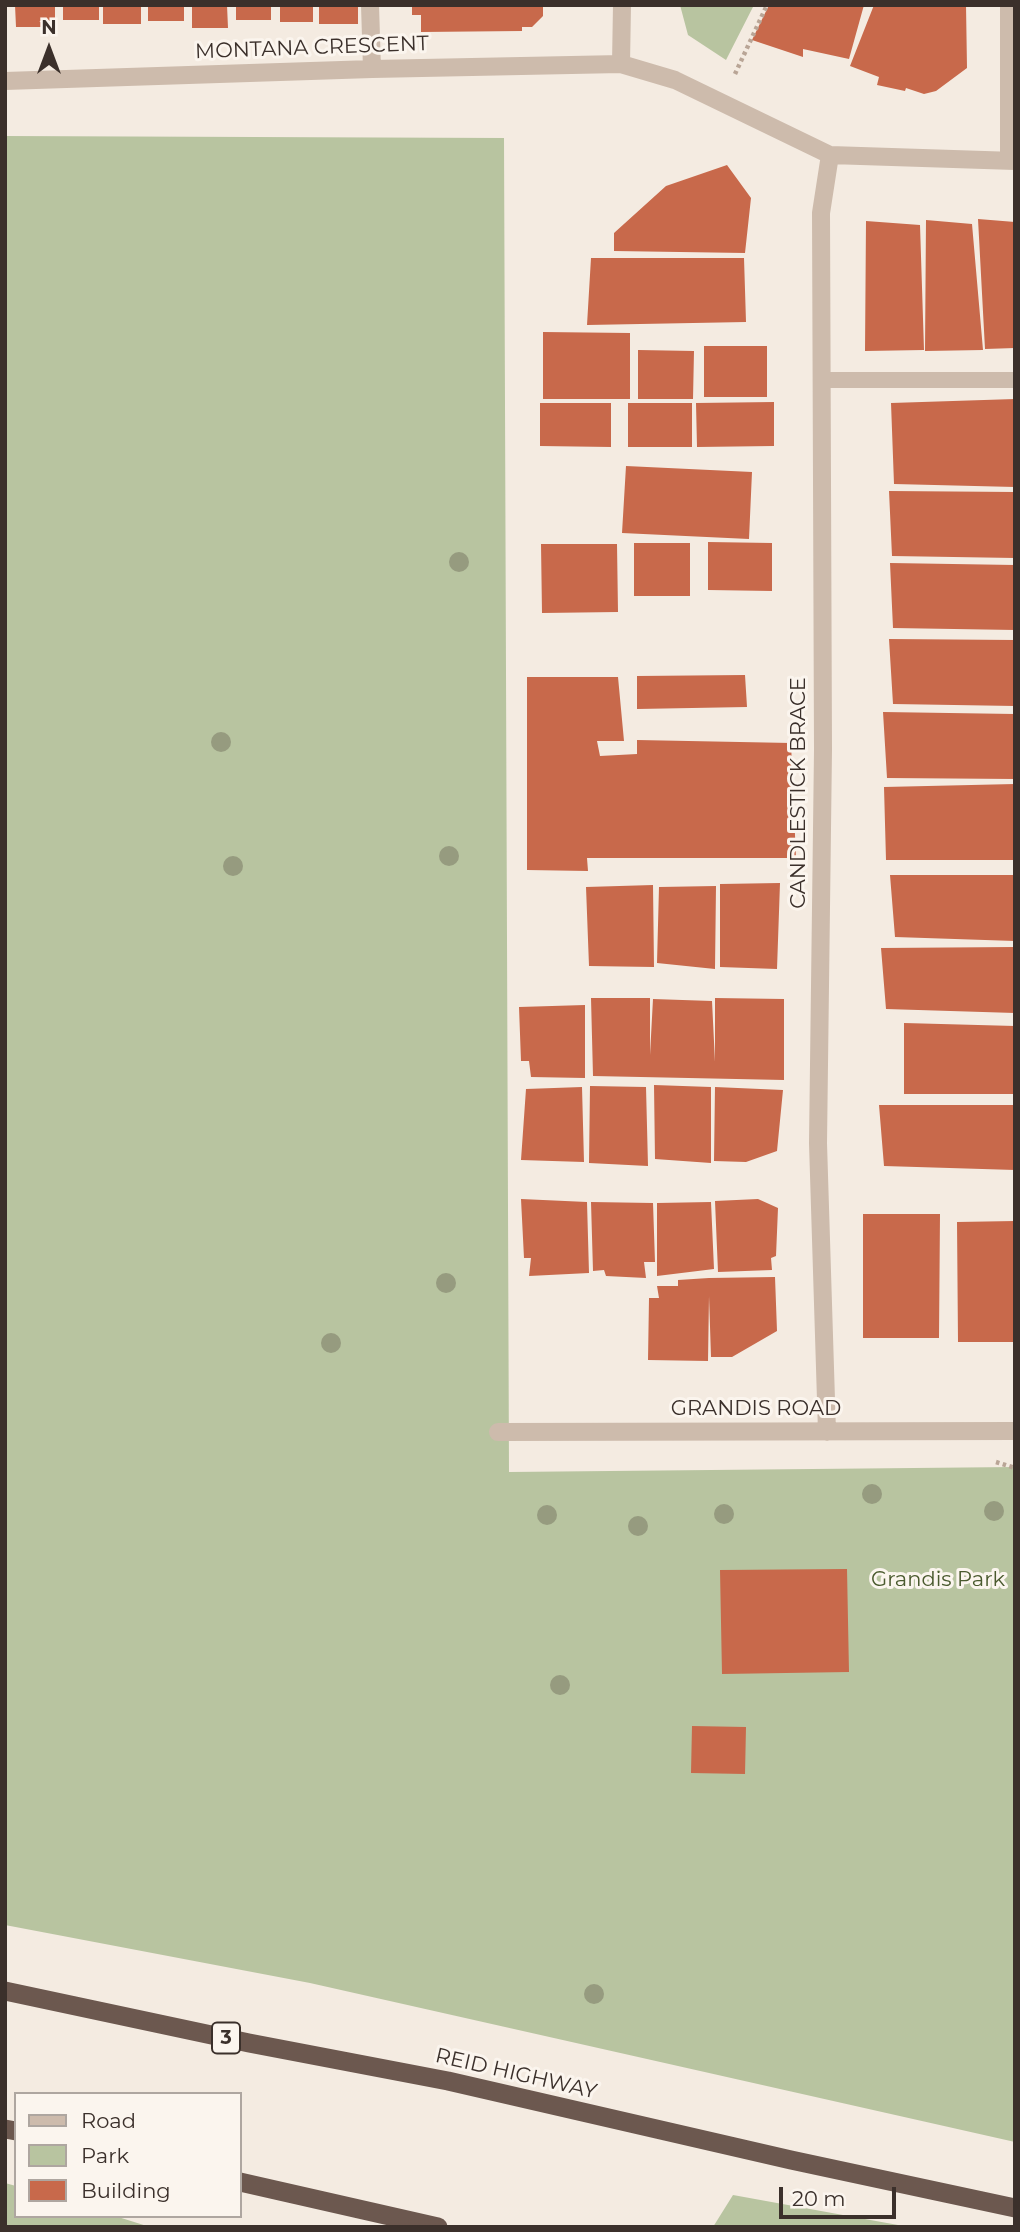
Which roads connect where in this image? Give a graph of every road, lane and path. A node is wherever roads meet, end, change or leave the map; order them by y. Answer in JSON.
{"nodes":[{"id":1,"x":370,"y":5,"type":"edge"},
{"id":2,"x":622,"y":5,"type":"edge"},
{"id":3,"x":767,"y":5,"type":"edge"},
{"id":4,"x":1009,"y":5,"type":"edge"},
{"id":5,"x":621,"y":64,"type":"junction"},
{"id":6,"x":372,"y":69,"type":"junction"},
{"id":7,"x":735,"y":74,"type":"dead end"},
{"id":8,"x":5,"y":81,"type":"edge"},
{"id":9,"x":830,"y":155,"type":"junction"},
{"id":10,"x":1012,"y":161,"type":"edge"},
{"id":11,"x":821,"y":380,"type":"junction"},
{"id":12,"x":1015,"y":380,"type":"edge"},
{"id":13,"x":1015,"y":1431,"type":"edge"},
{"id":14,"x":498,"y":1432,"type":"dead end"},
{"id":15,"x":827,"y":1432,"type":"junction"},
{"id":16,"x":5,"y":1991,"type":"edge"},
{"id":17,"x":242,"y":2182,"type":"edge"},
{"id":18,"x":1015,"y":2208,"type":"edge"},
{"id":19,"x":438,"y":2227,"type":"edge"}],
"edges":[{"from":1,"to":6,"type":"street"},
{"from":2,"to":5,"type":"street"},
{"from":3,"to":7,"type":"path"},
{"from":4,"to":10,"type":"street"},
{"from":5,"to":6,"type":"street","name":"MONTANA CRESCENT"},
{"from":5,"to":9,"type":"street","name":"MONTANA CRESCENT"},
{"from":6,"to":8,"type":"street","name":"MONTANA CRESCENT"},
{"from":9,"to":10,"type":"street"},
{"from":9,"to":11,"type":"street","name":"CANDLESTICK BRACE"},
{"from":11,"to":12,"type":"lane"},
{"from":11,"to":15,"type":"street","name":"CANDLESTICK BRACE"},
{"from":13,"to":15,"type":"street","name":"GRANDIS ROAD"},
{"from":14,"to":15,"type":"street","name":"GRANDIS ROAD"},
{"from":16,"to":18,"type":"highway","name":"REID HIGHWAY","number":"3"},
{"from":17,"to":19,"type":"highway"}]}
